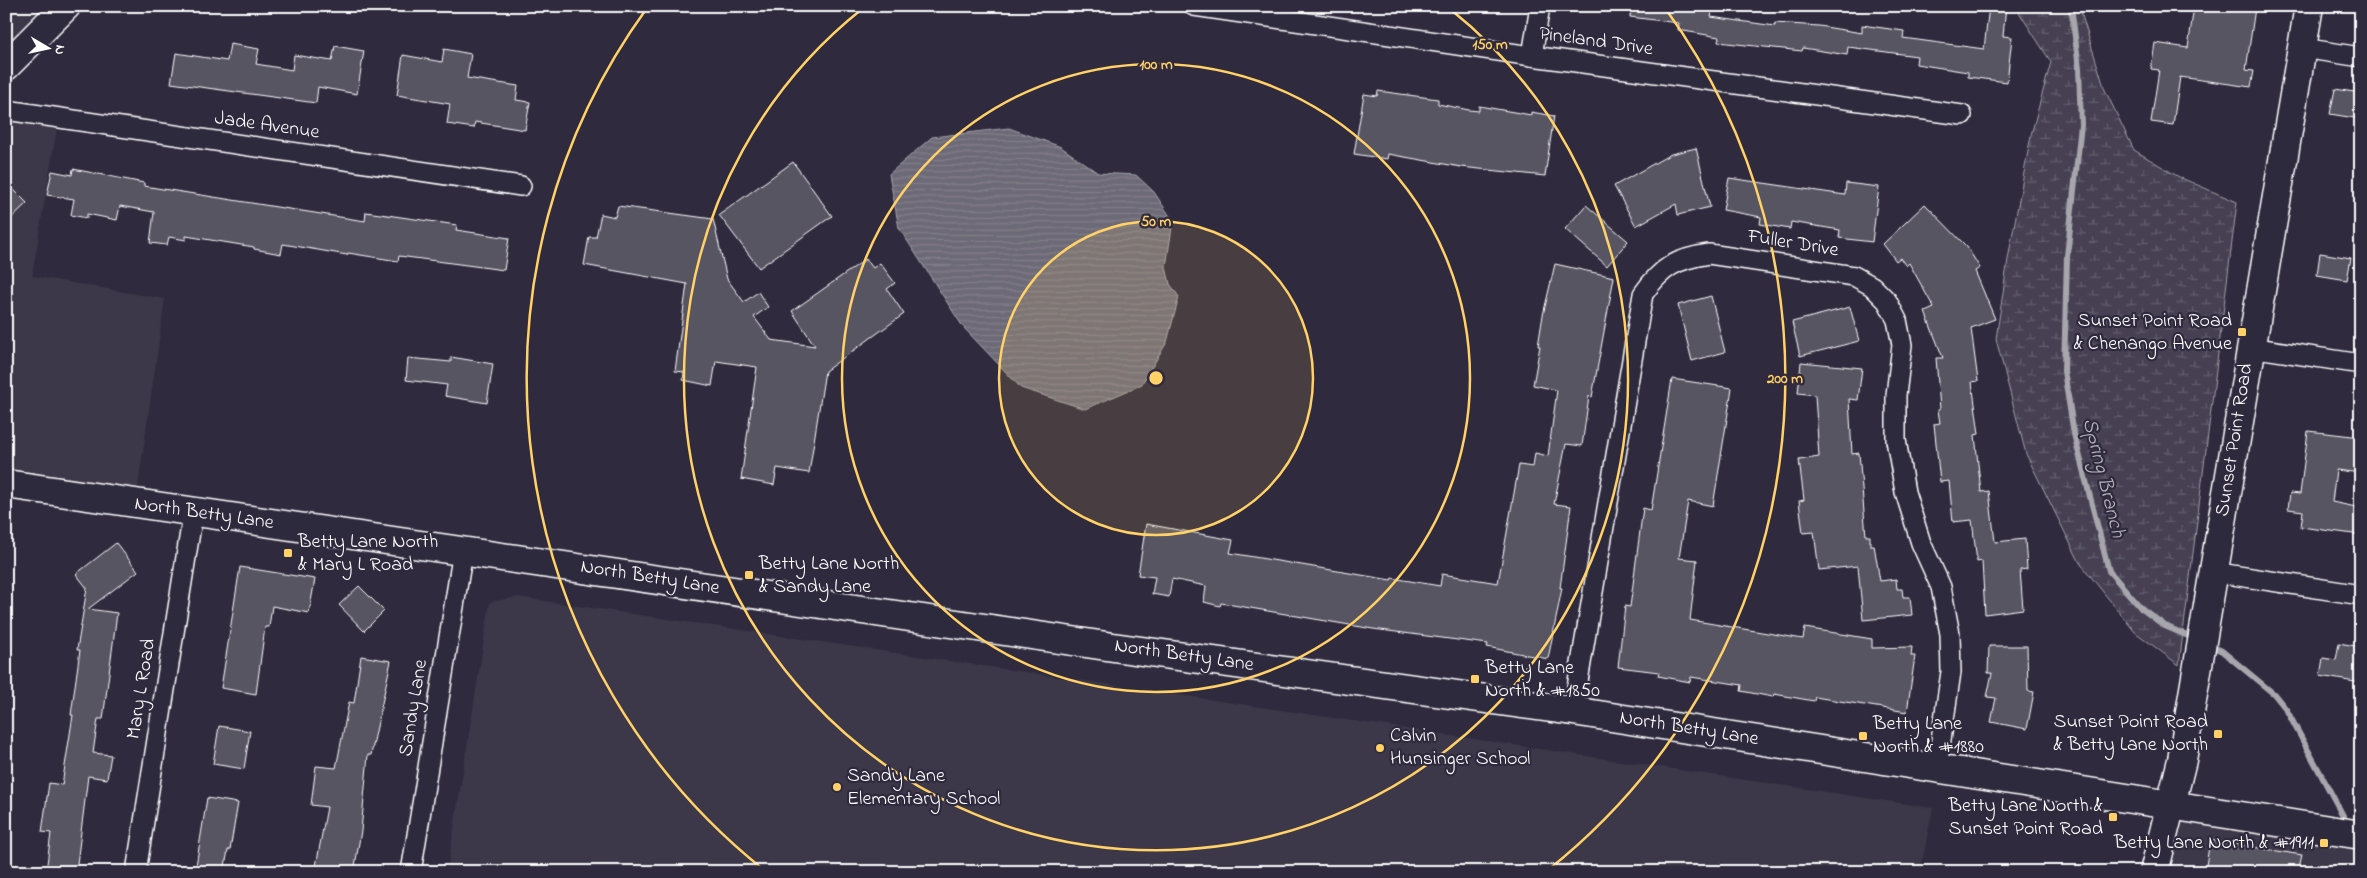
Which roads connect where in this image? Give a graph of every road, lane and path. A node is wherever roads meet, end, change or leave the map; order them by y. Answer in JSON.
{"nodes":[{"id":1,"x":66,"y":6,"type":"edge"},
{"id":2,"x":1194,"y":6,"type":"edge"},
{"id":3,"x":1540,"y":6,"type":"edge"},
{"id":4,"x":2308,"y":6,"type":"edge"},
{"id":5,"x":2302,"y":48,"type":"junction"},
{"id":6,"x":1532,"y":56,"type":"junction"},
{"id":7,"x":2361,"y":57,"type":"edge"},
{"id":8,"x":6,"y":66,"type":"edge"},
{"id":9,"x":6,"y":110,"type":"edge"},
{"id":10,"x":1962,"y":115,"type":"dead end"},
{"id":11,"x":521,"y":186,"type":"dead end"},
{"id":12,"x":2250,"y":347,"type":"junction"},
{"id":13,"x":2361,"y":364,"type":"edge"},
{"id":14,"x":6,"y":484,"type":"edge"},
{"id":15,"x":193,"y":513,"type":"junction"},
{"id":16,"x":463,"y":551,"type":"junction"},
{"id":17,"x":2213,"y":572,"type":"junction"},
{"id":18,"x":2361,"y":595,"type":"edge"},
{"id":19,"x":1573,"y":711,"type":"junction"},
{"id":20,"x":1937,"y":767,"type":"junction"},
{"id":21,"x":2169,"y":805,"type":"junction"},
{"id":22,"x":2361,"y":834,"type":"edge"},
{"id":23,"x":136,"y":872,"type":"edge"},
{"id":24,"x":411,"y":872,"type":"edge"},
{"id":25,"x":2154,"y":872,"type":"edge"}],
"edges":[{"from":1,"to":8,"type":"street"},
{"from":2,"to":6,"type":"street","name":"Pineland Drive"},
{"from":3,"to":6,"type":"street"},
{"from":4,"to":5,"type":"street","name":"Sunset Point Road"},
{"from":5,"to":7,"type":"street"},
{"from":5,"to":12,"type":"street","name":"Sunset Point Road"},
{"from":6,"to":10,"type":"street","name":"Pineland Drive"},
{"from":9,"to":11,"type":"street","name":"Jade Avenue"},
{"from":12,"to":13,"type":"street"},
{"from":12,"to":17,"type":"street","name":"Sunset Point Road"},
{"from":14,"to":15,"type":"street","name":"North Betty Lane"},
{"from":15,"to":16,"type":"street","name":"North Betty Lane"},
{"from":15,"to":23,"type":"street","name":"Mary L Road"},
{"from":16,"to":19,"type":"street","name":"North Betty Lane"},
{"from":16,"to":24,"type":"street","name":"Sandy Lane"},
{"from":17,"to":18,"type":"street"},
{"from":17,"to":21,"type":"street","name":"Sunset Point Road"},
{"from":19,"to":20,"type":"street","name":"North Betty Lane"},
{"from":19,"to":20,"type":"street","name":"Fuller Drive"},
{"from":20,"to":21,"type":"street","name":"North Betty Lane"},
{"from":21,"to":22,"type":"street","name":"North Betty Lane"},
{"from":21,"to":25,"type":"street","name":"Sunset Point Road"}]}
